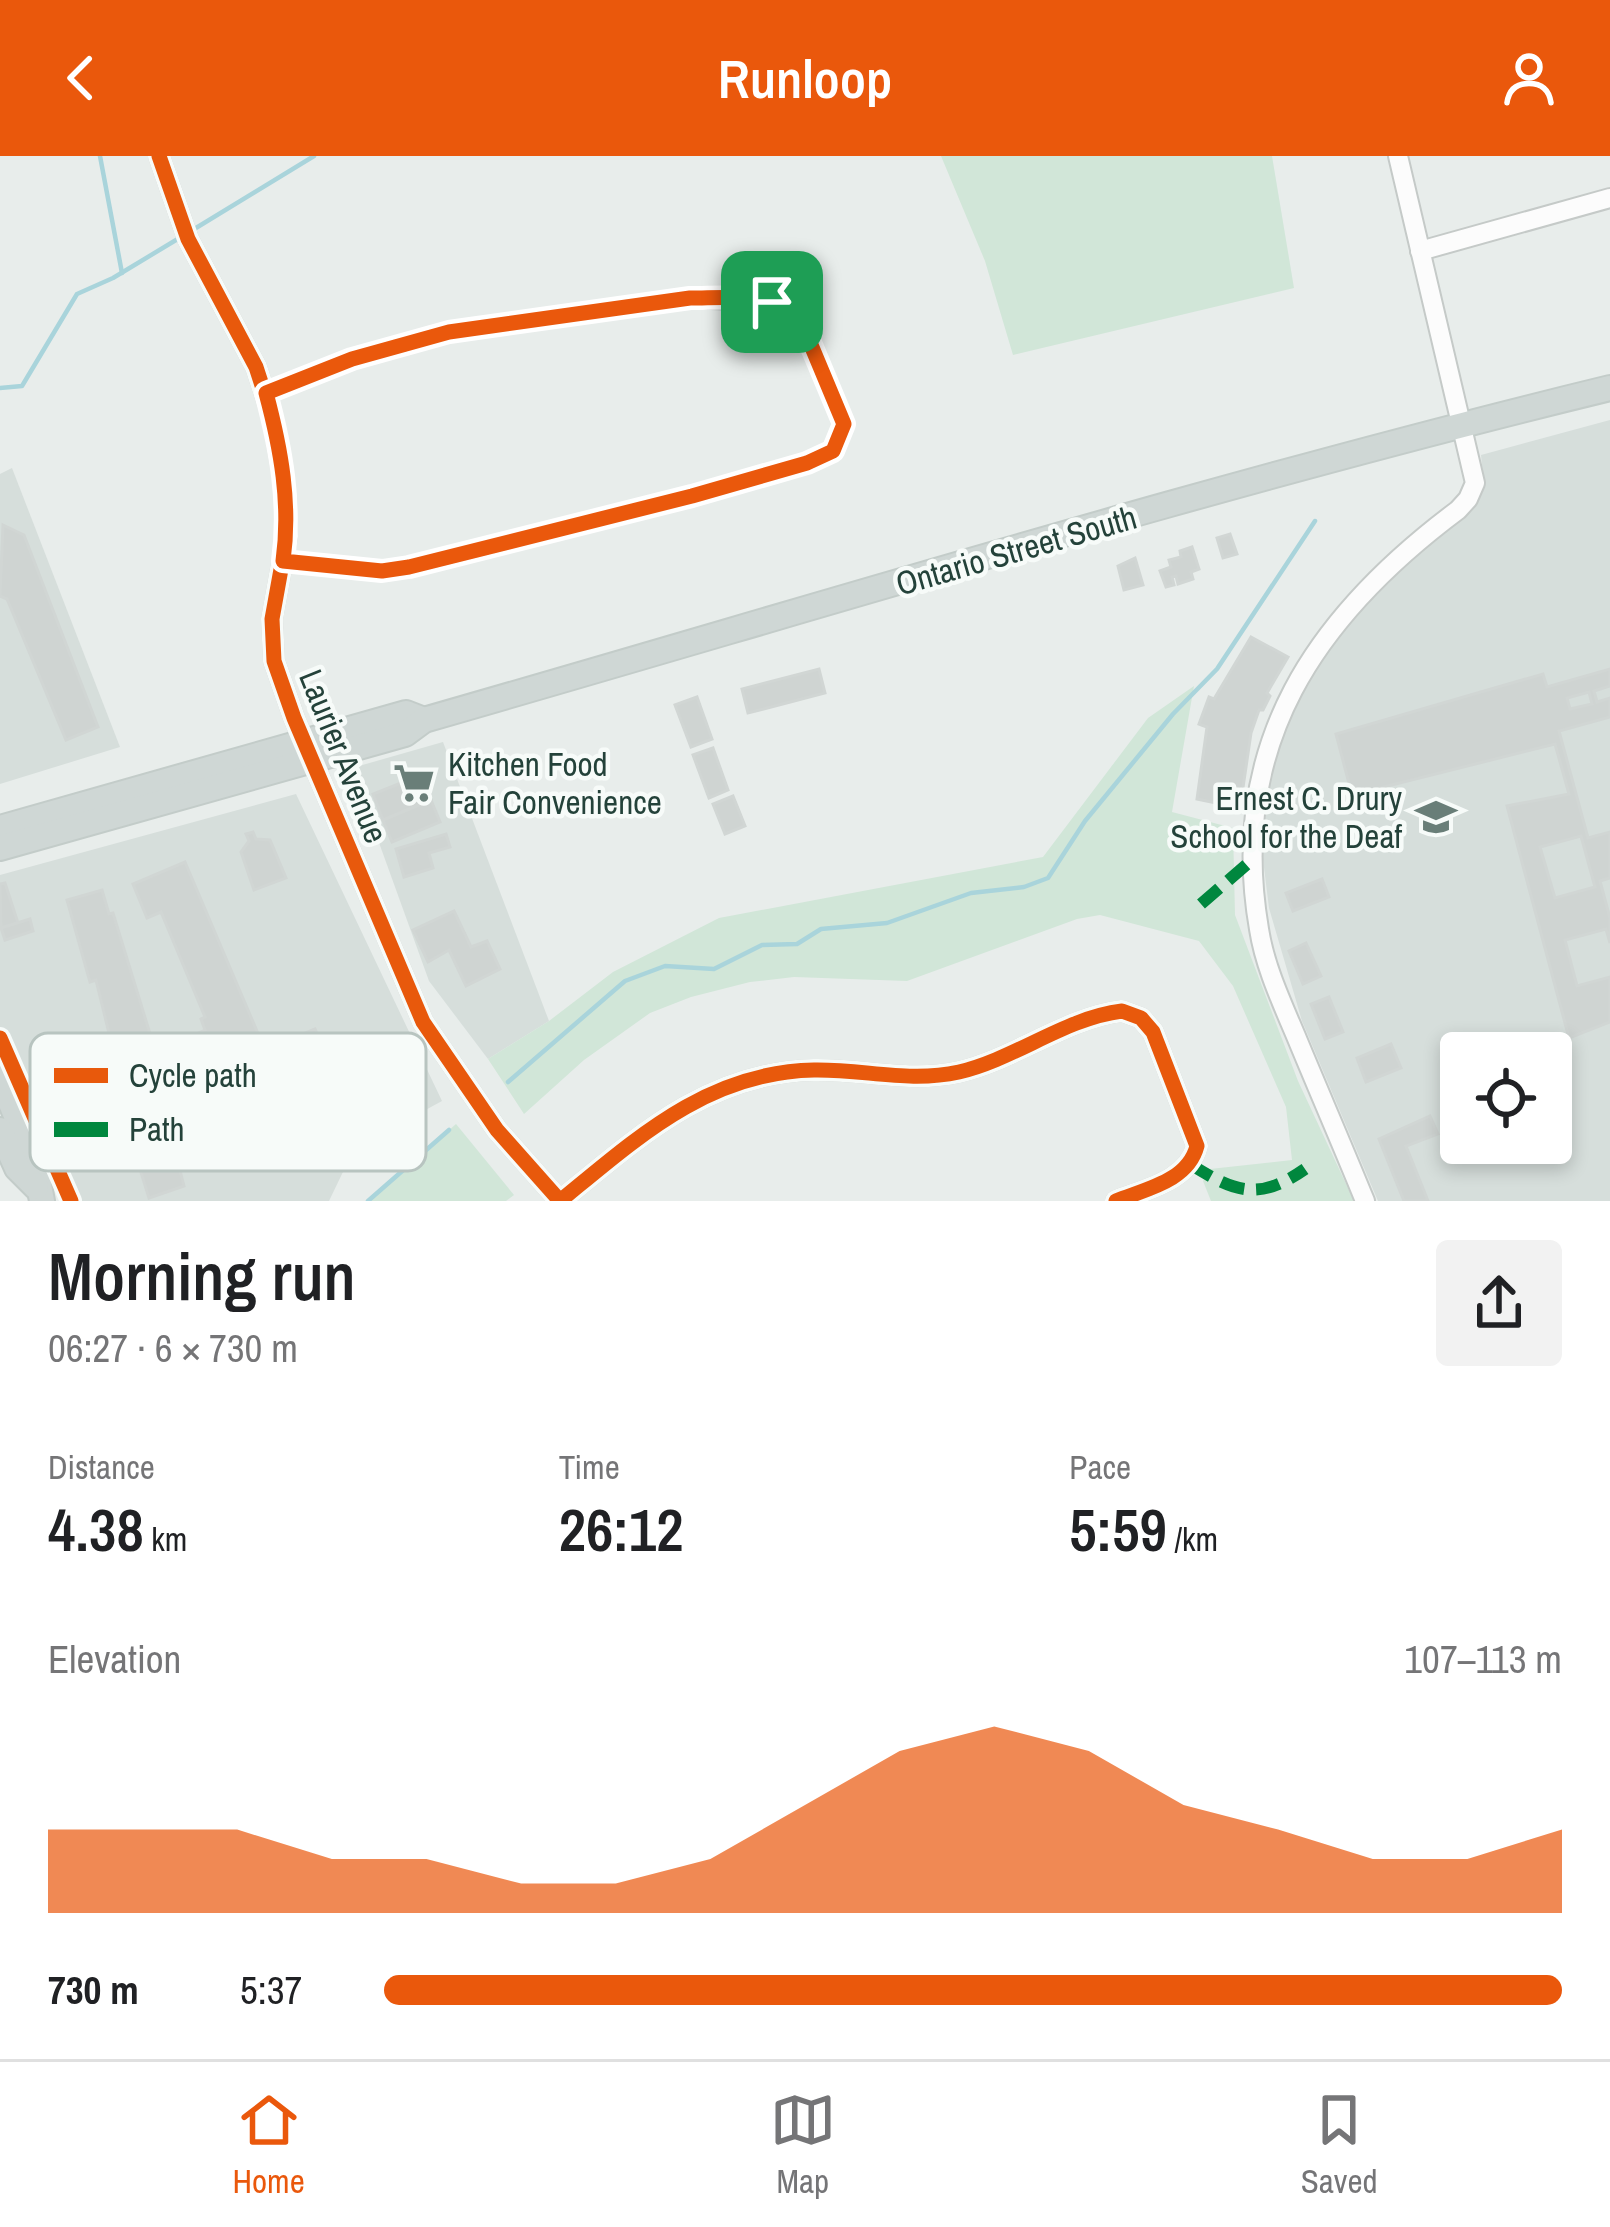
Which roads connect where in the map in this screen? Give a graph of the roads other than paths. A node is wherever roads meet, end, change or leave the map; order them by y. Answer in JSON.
{"nodes":[{"id":1,"x":159,"y":156,"type":"edge"},
{"id":2,"x":1398,"y":156,"type":"edge"},
{"id":3,"x":1610,"y":198,"type":"edge"},
{"id":4,"x":1420,"y":251,"type":"junction"},
{"id":5,"x":1610,"y":388,"type":"edge"},
{"id":6,"x":266,"y":393,"type":"junction"},
{"id":7,"x":1463,"y":424,"type":"junction"},
{"id":8,"x":283,"y":561,"type":"junction"},
{"id":9,"x":308,"y":752,"type":"junction"},
{"id":10,"x":0,"y":827,"type":"edge"},
{"id":11,"x":0,"y":848,"type":"edge"},
{"id":12,"x":0,"y":1077,"type":"edge"},
{"id":13,"x":0,"y":1130,"type":"edge"},
{"id":14,"x":30,"y":1150,"type":"edge"},
{"id":15,"x":39,"y":1194,"type":"edge"},
{"id":16,"x":560,"y":1201,"type":"edge"},
{"id":17,"x":1115,"y":1201,"type":"edge"},
{"id":18,"x":1365,"y":1201,"type":"edge"}],
"edges":[{"from":1,"to":6,"type":"street","name":"Laurier Avenue"},
{"from":2,"to":4,"type":"street"},
{"from":3,"to":4,"type":"street"},
{"from":4,"to":7,"type":"street"},
{"from":5,"to":7,"type":"main road","name":"Ontario Street South"},
{"from":6,"to":8,"type":"street","name":"Laurier Avenue"},
{"from":6,"to":8,"type":"street"},
{"from":7,"to":9,"type":"main road","name":"Ontario Street South"},
{"from":7,"to":18,"type":"street"},
{"from":8,"to":9,"type":"street","name":"Laurier Avenue"},
{"from":9,"to":10,"type":"main road","name":"Ontario Street South"},
{"from":9,"to":11,"type":"main road","name":"Ontario Street South"},
{"from":9,"to":16,"type":"street","name":"Laurier Avenue"},
{"from":12,"to":14,"type":"main road"},
{"from":13,"to":15,"type":"main road"},
{"from":16,"to":17,"type":"street"}]}
